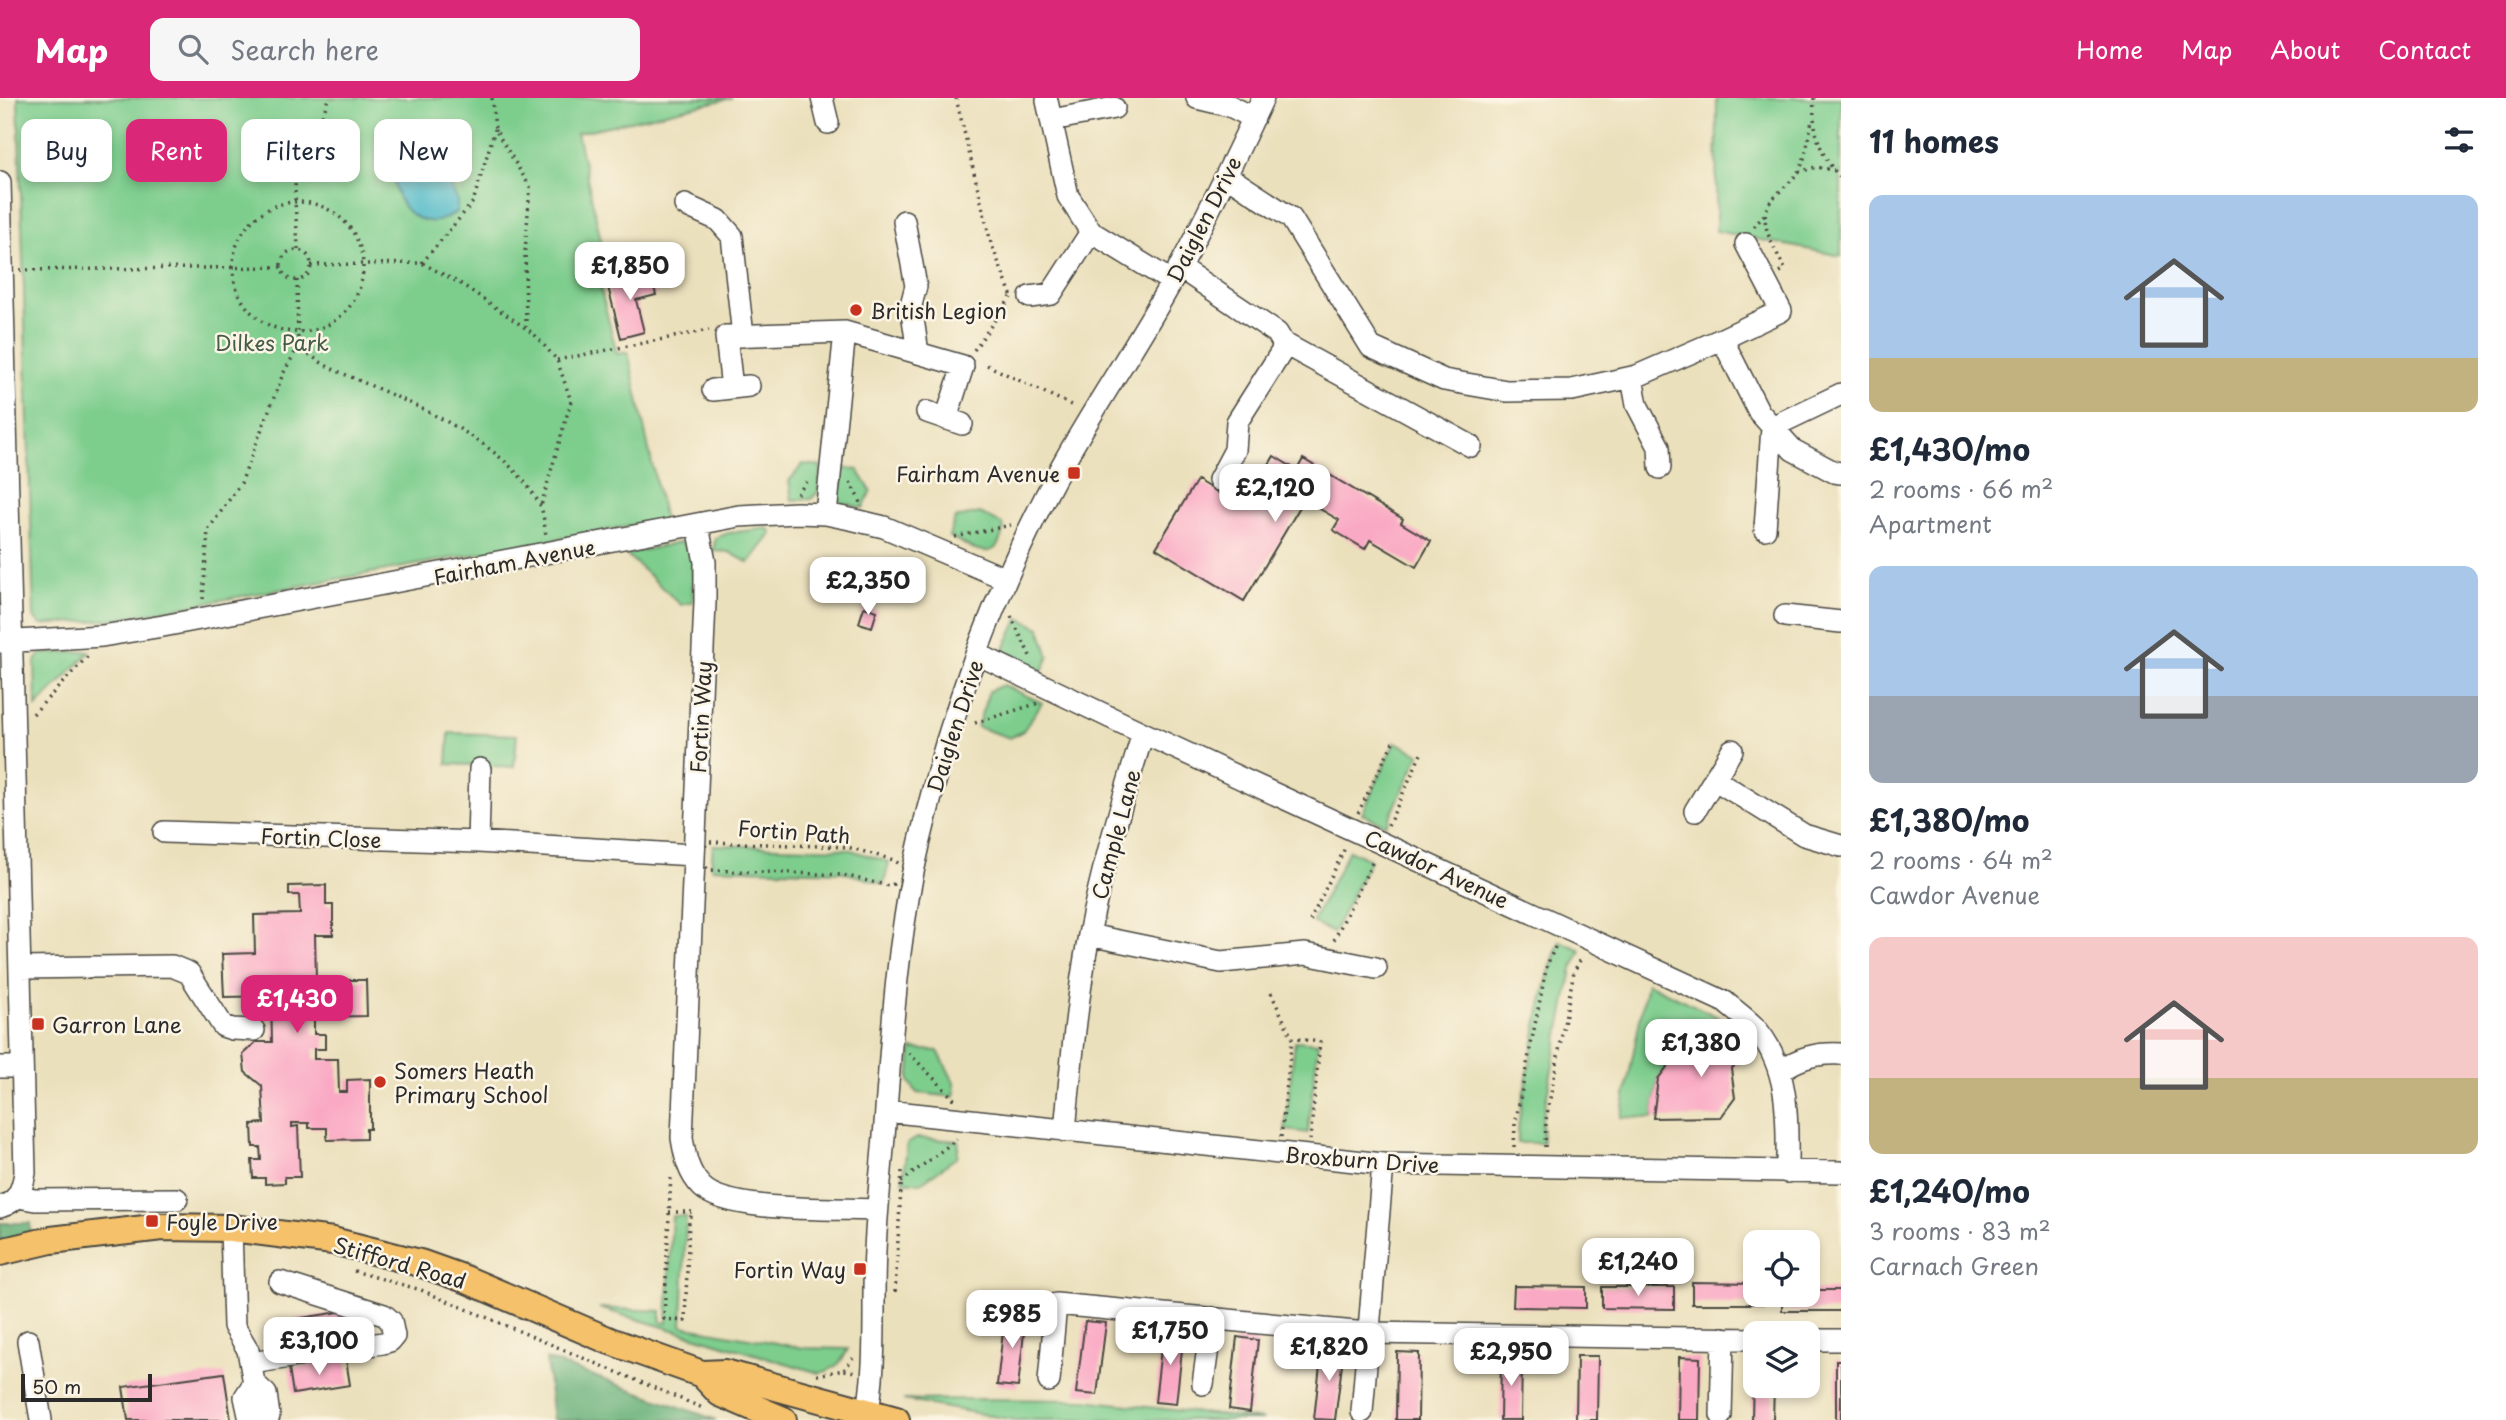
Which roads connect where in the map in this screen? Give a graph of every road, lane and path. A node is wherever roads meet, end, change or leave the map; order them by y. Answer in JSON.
{"nodes":[{"id":1,"x":328,"y":98,"type":"edge"},
{"id":2,"x":492,"y":98,"type":"edge"},
{"id":3,"x":956,"y":98,"type":"edge"},
{"id":4,"x":1197,"y":98,"type":"edge"},
{"id":5,"x":1263,"y":98,"type":"edge"},
{"id":6,"x":1814,"y":98,"type":"edge"},
{"id":7,"x":824,"y":99,"type":"edge"},
{"id":8,"x":1114,"y":108,"type":"dead end"},
{"id":9,"x":1254,"y":118,"type":"junction"},
{"id":10,"x":1812,"y":121,"type":"junction"},
{"id":11,"x":828,"y":123,"type":"dead end"},
{"id":12,"x":495,"y":129,"type":"junction"},
{"id":13,"x":1834,"y":170,"type":"junction"},
{"id":14,"x":1797,"y":173,"type":"junction"},
{"id":15,"x":1227,"y":176,"type":"junction"},
{"id":16,"x":1841,"y":178,"type":"edge"},
{"id":17,"x":0,"y":183,"type":"edge"},
{"id":18,"x":0,"y":194,"type":"edge"},
{"id":19,"x":297,"y":201,"type":"junction"},
{"id":20,"x":685,"y":205,"type":"dead end"},
{"id":21,"x":904,"y":221,"type":"dead end"},
{"id":22,"x":1091,"y":232,"type":"junction"},
{"id":23,"x":1746,"y":244,"type":"dead end"},
{"id":24,"x":298,"y":249,"type":"junction"},
{"id":25,"x":422,"y":263,"type":"junction"},
{"id":26,"x":311,"y":265,"type":"junction"},
{"id":27,"x":363,"y":266,"type":"junction"},
{"id":28,"x":281,"y":267,"type":"junction"},
{"id":29,"x":233,"y":268,"type":"junction"},
{"id":30,"x":2,"y":271,"type":"edge"},
{"id":31,"x":1175,"y":274,"type":"junction"},
{"id":32,"x":298,"y":280,"type":"junction"},
{"id":33,"x":1765,"y":280,"type":"junction"},
{"id":34,"x":1020,"y":297,"type":"junction"},
{"id":35,"x":526,"y":327,"type":"junction"},
{"id":36,"x":743,"y":330,"type":"junction"},
{"id":37,"x":298,"y":332,"type":"junction"},
{"id":38,"x":845,"y":332,"type":"junction"},
{"id":39,"x":1722,"y":339,"type":"junction"},
{"id":40,"x":1283,"y":343,"type":"junction"},
{"id":41,"x":298,"y":348,"type":"junction"},
{"id":42,"x":918,"y":353,"type":"junction"},
{"id":43,"x":2,"y":358,"type":"edge"},
{"id":44,"x":969,"y":359,"type":"dead end"},
{"id":45,"x":557,"y":360,"type":"junction"},
{"id":46,"x":987,"y":365,"type":"dead end"},
{"id":47,"x":1632,"y":378,"type":"junction"},
{"id":48,"x":732,"y":388,"type":"dead end"},
{"id":49,"x":1841,"y":394,"type":"edge"},
{"id":50,"x":1073,"y":406,"type":"dead end"},
{"id":51,"x":945,"y":418,"type":"dead end"},
{"id":52,"x":1772,"y":427,"type":"junction"},
{"id":53,"x":1471,"y":446,"type":"dead end"},
{"id":54,"x":1660,"y":468,"type":"dead end"},
{"id":55,"x":814,"y":472,"type":"dead end"},
{"id":56,"x":1841,"y":473,"type":"edge"},
{"id":57,"x":848,"y":479,"type":"dead end"},
{"id":58,"x":1219,"y":480,"type":"dead end"},
{"id":59,"x":792,"y":500,"type":"dead end"},
{"id":60,"x":541,"y":506,"type":"junction"},
{"id":61,"x":866,"y":512,"type":"dead end"},
{"id":62,"x":826,"y":514,"type":"junction"},
{"id":63,"x":1011,"y":525,"type":"dead end"},
{"id":64,"x":698,"y":526,"type":"junction"},
{"id":65,"x":1765,"y":529,"type":"dead end"},
{"id":66,"x":954,"y":537,"type":"dead end"},
{"id":67,"x":549,"y":555,"type":"junction"},
{"id":68,"x":1006,"y":579,"type":"junction"},
{"id":69,"x":1012,"y":616,"type":"dead end"},
{"id":70,"x":1785,"y":616,"type":"dead end"},
{"id":71,"x":207,"y":618,"type":"junction"},
{"id":72,"x":1841,"y":622,"type":"edge"},
{"id":73,"x":6,"y":642,"type":"edge"},
{"id":74,"x":97,"y":647,"type":"dead end"},
{"id":75,"x":977,"y":654,"type":"junction"},
{"id":76,"x":1043,"y":694,"type":"junction"},
{"id":77,"x":32,"y":715,"type":"dead end"},
{"id":78,"x":975,"y":723,"type":"dead end"},
{"id":79,"x":1143,"y":733,"type":"junction"},
{"id":80,"x":1393,"y":742,"type":"dead end"},
{"id":81,"x":1732,"y":750,"type":"dead end"},
{"id":82,"x":1421,"y":754,"type":"dead end"},
{"id":83,"x":480,"y":769,"type":"dead end"},
{"id":84,"x":1714,"y":779,"type":"junction"},
{"id":85,"x":1695,"y":811,"type":"dead end"},
{"id":86,"x":1354,"y":821,"type":"dead end"},
{"id":87,"x":164,"y":832,"type":"dead end"},
{"id":88,"x":1384,"y":834,"type":"dead end"},
{"id":89,"x":478,"y":842,"type":"junction"},
{"id":90,"x":1346,"y":845,"type":"dead end"},
{"id":91,"x":1841,"y":845,"type":"edge"},
{"id":92,"x":8,"y":852,"type":"edge"},
{"id":93,"x":693,"y":855,"type":"junction"},
{"id":94,"x":1376,"y":856,"type":"dead end"},
{"id":95,"x":913,"y":875,"type":"junction"},
{"id":96,"x":1310,"y":921,"type":"dead end"},
{"id":97,"x":1089,"y":935,"type":"junction"},
{"id":98,"x":1559,"y":936,"type":"dead end"},
{"id":99,"x":1586,"y":949,"type":"dead end"},
{"id":100,"x":1328,"y":959,"type":"junction"},
{"id":101,"x":20,"y":968,"type":"junction"},
{"id":102,"x":1376,"y":968,"type":"dead end"},
{"id":103,"x":1272,"y":993,"type":"dead end"},
{"id":104,"x":254,"y":1030,"type":"dead end"},
{"id":105,"x":1292,"y":1038,"type":"junction"},
{"id":106,"x":908,"y":1051,"type":"dead end"},
{"id":107,"x":1841,"y":1054,"type":"edge"},
{"id":108,"x":22,"y":1067,"type":"junction"},
{"id":109,"x":0,"y":1068,"type":"edge"},
{"id":110,"x":1780,"y":1071,"type":"junction"},
{"id":111,"x":956,"y":1101,"type":"dead end"},
{"id":112,"x":886,"y":1111,"type":"junction"},
{"id":113,"x":1065,"y":1131,"type":"junction"},
{"id":114,"x":1281,"y":1138,"type":"dead end"},
{"id":115,"x":957,"y":1139,"type":"dead end"},
{"id":116,"x":1310,"y":1141,"type":"dead end"},
{"id":117,"x":1514,"y":1147,"type":"dead end"},
{"id":118,"x":1545,"y":1147,"type":"dead end"},
{"id":119,"x":686,"y":1163,"type":"junction"},
{"id":120,"x":1383,"y":1164,"type":"junction"},
{"id":121,"x":902,"y":1169,"type":"dead end"},
{"id":122,"x":1787,"y":1172,"type":"junction"},
{"id":123,"x":1841,"y":1172,"type":"edge"},
{"id":124,"x":901,"y":1182,"type":"junction"},
{"id":125,"x":177,"y":1199,"type":"dead end"},
{"id":126,"x":9,"y":1202,"type":"edge"},
{"id":127,"x":877,"y":1210,"type":"junction"},
{"id":128,"x":669,"y":1212,"type":"junction"},
{"id":129,"x":231,"y":1228,"type":"junction"},
{"id":130,"x":0,"y":1252,"type":"edge"},
{"id":131,"x":351,"y":1270,"type":"dead end"},
{"id":132,"x":280,"y":1282,"type":"dead end"},
{"id":133,"x":894,"y":1298,"type":"dead end"},
{"id":134,"x":1212,"y":1318,"type":"junction"},
{"id":135,"x":1367,"y":1333,"type":"junction"},
{"id":136,"x":1723,"y":1338,"type":"junction"},
{"id":137,"x":1743,"y":1339,"type":"edge"},
{"id":138,"x":1820,"y":1340,"type":"edge"},
{"id":139,"x":1841,"y":1340,"type":"edge"},
{"id":140,"x":28,"y":1341,"type":"dead end"},
{"id":141,"x":856,"y":1348,"type":"dead end"},
{"id":142,"x":844,"y":1370,"type":"junction"},
{"id":143,"x":854,"y":1372,"type":"dead end"},
{"id":144,"x":253,"y":1373,"type":"junction"},
{"id":145,"x":702,"y":1374,"type":"junction"},
{"id":146,"x":811,"y":1374,"type":"dead end"},
{"id":147,"x":1049,"y":1381,"type":"dead end"},
{"id":148,"x":1203,"y":1384,"type":"dead end"},
{"id":149,"x":707,"y":1409,"type":"dead end"},
{"id":150,"x":1362,"y":1412,"type":"dead end"},
{"id":151,"x":1721,"y":1415,"type":"dead end"},
{"id":152,"x":867,"y":1416,"type":"edge"},
{"id":153,"x":41,"y":1420,"type":"edge"},
{"id":154,"x":250,"y":1420,"type":"edge"},
{"id":155,"x":267,"y":1420,"type":"edge"},
{"id":156,"x":783,"y":1420,"type":"edge"},
{"id":157,"x":896,"y":1420,"type":"edge"}],
"edges":[{"from":1,"to":19,"type":"path"},
{"from":2,"to":12,"type":"path"},
{"from":3,"to":34,"type":"path"},
{"from":4,"to":9,"type":"street"},
{"from":5,"to":9,"type":"street","name":"Daiglen Drive"},
{"from":6,"to":10,"type":"path"},
{"from":7,"to":11,"type":"street"},
{"from":8,"to":22,"type":"street"},
{"from":9,"to":15,"type":"street","name":"Daiglen Drive"},
{"from":10,"to":13,"type":"path"},
{"from":10,"to":14,"type":"path"},
{"from":12,"to":25,"type":"path"},
{"from":12,"to":35,"type":"path"},
{"from":13,"to":14,"type":"path"},
{"from":13,"to":16,"type":"path"},
{"from":14,"to":33,"type":"path"},
{"from":15,"to":31,"type":"street","name":"Daiglen Drive"},
{"from":15,"to":47,"type":"street"},
{"from":17,"to":18,"type":"street"},
{"from":18,"to":30,"type":"street"},
{"from":19,"to":24,"type":"path"},
{"from":19,"to":27,"type":"path"},
{"from":19,"to":29,"type":"path"},
{"from":20,"to":36,"type":"street"},
{"from":21,"to":42,"type":"street"},
{"from":22,"to":31,"type":"street"},
{"from":22,"to":34,"type":"street"},
{"from":23,"to":33,"type":"street"},
{"from":24,"to":26,"type":"path"},
{"from":24,"to":28,"type":"path"},
{"from":25,"to":27,"type":"path"},
{"from":25,"to":35,"type":"path"},
{"from":26,"to":27,"type":"path"},
{"from":26,"to":32,"type":"path"},
{"from":27,"to":37,"type":"path"},
{"from":28,"to":29,"type":"path"},
{"from":28,"to":32,"type":"path"},
{"from":29,"to":30,"type":"path"},
{"from":29,"to":37,"type":"path"},
{"from":30,"to":43,"type":"street"},
{"from":31,"to":40,"type":"street"},
{"from":31,"to":68,"type":"street","name":"Daiglen Drive"},
{"from":32,"to":37,"type":"path"},
{"from":33,"to":39,"type":"street"},
{"from":34,"to":44,"type":"path"},
{"from":35,"to":45,"type":"path"},
{"from":36,"to":38,"type":"street"},
{"from":36,"to":45,"type":"path"},
{"from":36,"to":48,"type":"street"},
{"from":37,"to":41,"type":"path"},
{"from":38,"to":42,"type":"street"},
{"from":38,"to":62,"type":"street"},
{"from":39,"to":47,"type":"street"},
{"from":39,"to":52,"type":"street"},
{"from":40,"to":53,"type":"street"},
{"from":40,"to":58,"type":"street"},
{"from":41,"to":60,"type":"path"},
{"from":41,"to":71,"type":"path"},
{"from":42,"to":51,"type":"street"},
{"from":43,"to":73,"type":"street"},
{"from":45,"to":60,"type":"path"},
{"from":46,"to":50,"type":"path"},
{"from":47,"to":54,"type":"street"},
{"from":49,"to":52,"type":"street"},
{"from":52,"to":56,"type":"street"},
{"from":52,"to":65,"type":"street"},
{"from":55,"to":59,"type":"path"},
{"from":57,"to":61,"type":"path"},
{"from":60,"to":67,"type":"path"},
{"from":62,"to":64,"type":"street","name":"Fairham Avenue"},
{"from":62,"to":68,"type":"street","name":"Fairham Avenue"},
{"from":63,"to":66,"type":"path"},
{"from":64,"to":67,"type":"street","name":"Fairham Avenue"},
{"from":64,"to":93,"type":"street","name":"Fortin Way"},
{"from":67,"to":71,"type":"street","name":"Fairham Avenue"},
{"from":68,"to":75,"type":"street","name":"Daiglen Drive"},
{"from":69,"to":76,"type":"path"},
{"from":70,"to":72,"type":"street"},
{"from":71,"to":73,"type":"street","name":"Fairham Avenue"},
{"from":73,"to":92,"type":"street"},
{"from":74,"to":77,"type":"path"},
{"from":75,"to":76,"type":"street","name":"Cawdor Avenue"},
{"from":75,"to":95,"type":"street","name":"Daiglen Drive"},
{"from":76,"to":78,"type":"path"},
{"from":76,"to":79,"type":"street","name":"Cawdor Avenue"},
{"from":79,"to":97,"type":"street","name":"Cample Lane"},
{"from":79,"to":110,"type":"street","name":"Cawdor Avenue"},
{"from":80,"to":86,"type":"path"},
{"from":81,"to":84,"type":"street"},
{"from":82,"to":88,"type":"path"},
{"from":83,"to":89,"type":"street"},
{"from":84,"to":85,"type":"street"},
{"from":84,"to":91,"type":"street"},
{"from":87,"to":89,"type":"street","name":"Fortin Close"},
{"from":89,"to":93,"type":"street","name":"Fortin Close"},
{"from":90,"to":96,"type":"path"},
{"from":92,"to":101,"type":"street"},
{"from":93,"to":95,"type":"path","name":"Fortin Path"},
{"from":93,"to":95,"type":"path","name":"Fortin Path"},
{"from":93,"to":119,"type":"street","name":"Fortin Way"},
{"from":94,"to":100,"type":"path"},
{"from":95,"to":112,"type":"street","name":"Daiglen Drive"},
{"from":97,"to":100,"type":"street"},
{"from":97,"to":113,"type":"street","name":"Cample Lane"},
{"from":98,"to":117,"type":"path"},
{"from":99,"to":118,"type":"path"},
{"from":100,"to":102,"type":"street"},
{"from":101,"to":104,"type":"street"},
{"from":101,"to":108,"type":"street"},
{"from":103,"to":105,"type":"path"},
{"from":105,"to":114,"type":"path"},
{"from":105,"to":116,"type":"path"},
{"from":106,"to":111,"type":"path"},
{"from":107,"to":110,"type":"street"},
{"from":108,"to":109,"type":"street"},
{"from":108,"to":126,"type":"street"},
{"from":110,"to":122,"type":"street","name":"Cawdor Avenue"},
{"from":112,"to":113,"type":"street","name":"Broxburn Drive"},
{"from":112,"to":127,"type":"street","name":"Daiglen Drive"},
{"from":113,"to":120,"type":"street","name":"Broxburn Drive"},
{"from":115,"to":124,"type":"path"},
{"from":119,"to":127,"type":"street"},
{"from":119,"to":128,"type":"path"},
{"from":120,"to":122,"type":"street","name":"Broxburn Drive"},
{"from":120,"to":135,"type":"street"},
{"from":121,"to":124,"type":"path"},
{"from":122,"to":123,"type":"street","name":"Broxburn Drive"},
{"from":124,"to":133,"type":"path"},
{"from":125,"to":126,"type":"street"},
{"from":127,"to":152,"type":"street","name":"Daiglen Drive"},
{"from":128,"to":128,"type":"path"},
{"from":129,"to":130,"type":"main road","name":"Stifford Road"},
{"from":129,"to":144,"type":"street"},
{"from":129,"to":145,"type":"main road","name":"Stifford Road"},
{"from":131,"to":149,"type":"path"},
{"from":132,"to":144,"type":"street"},
{"from":134,"to":135,"type":"street"},
{"from":134,"to":147,"type":"street"},
{"from":134,"to":148,"type":"street"},
{"from":135,"to":136,"type":"street"},
{"from":135,"to":150,"type":"street"},
{"from":136,"to":137,"type":"street"},
{"from":136,"to":151,"type":"street"},
{"from":138,"to":139,"type":"street"},
{"from":140,"to":153,"type":"street"},
{"from":141,"to":142,"type":"path"},
{"from":142,"to":143,"type":"path"},
{"from":142,"to":146,"type":"path"},
{"from":144,"to":154,"type":"street"},
{"from":144,"to":155,"type":"street"},
{"from":145,"to":152,"type":"main road","name":"Stifford Road"},
{"from":145,"to":156,"type":"main road","name":"Stifford Road"},
{"from":152,"to":157,"type":"main road","name":"Stifford Road"}]}
